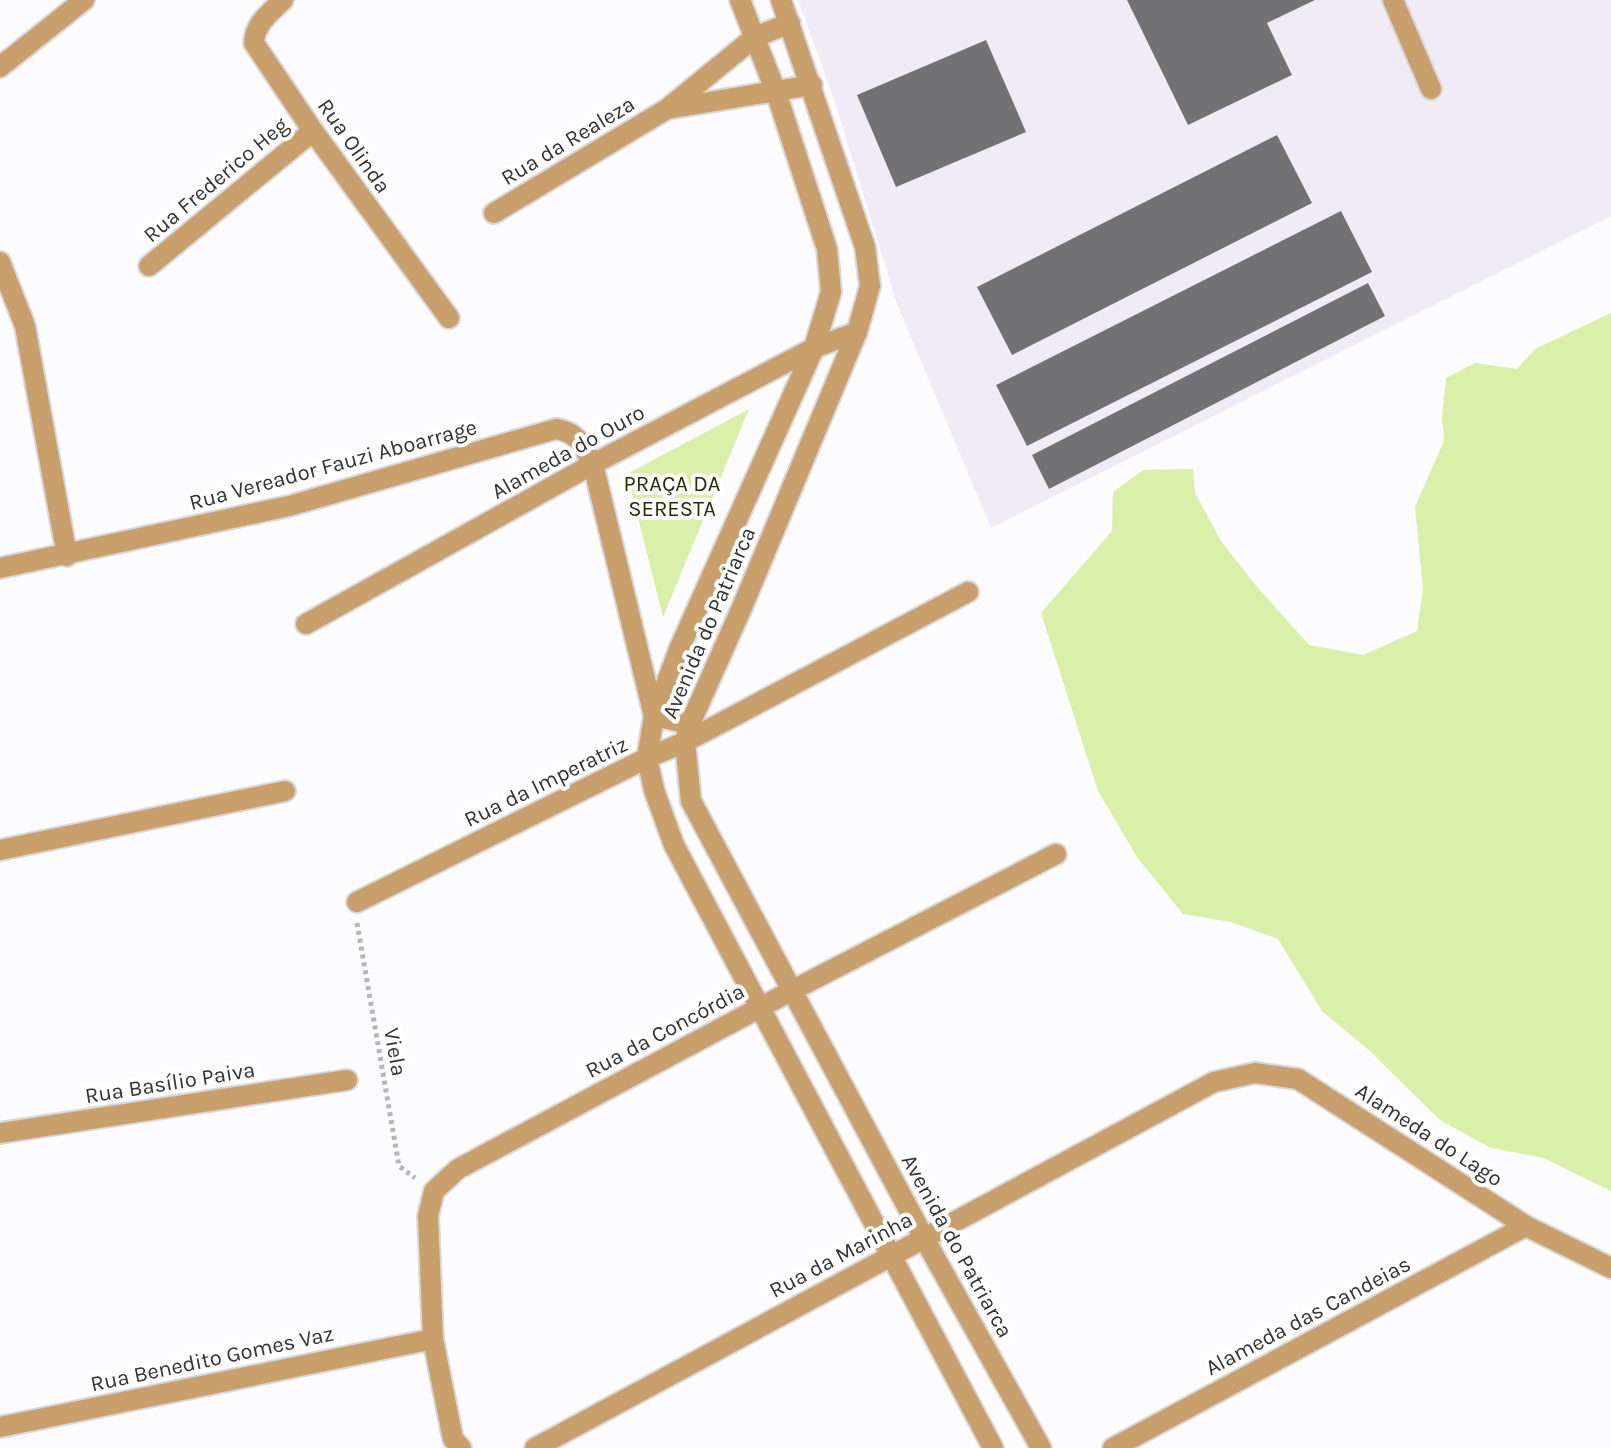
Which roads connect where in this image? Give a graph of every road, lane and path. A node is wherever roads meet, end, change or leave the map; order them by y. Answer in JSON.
{"nodes":[{"id":1,"x":84,"y":0,"type":"edge"},
{"id":2,"x":283,"y":0,"type":"edge"},
{"id":3,"x":740,"y":0,"type":"edge"},
{"id":4,"x":781,"y":0,"type":"edge"},
{"id":5,"x":1393,"y":0,"type":"edge"},
{"id":6,"x":790,"y":23,"type":"junction"},
{"id":7,"x":755,"y":37,"type":"junction"},
{"id":8,"x":0,"y":67,"type":"edge"},
{"id":9,"x":812,"y":85,"type":"junction"},
{"id":10,"x":1431,"y":89,"type":"dead end"},
{"id":11,"x":776,"y":92,"type":"junction"},
{"id":12,"x":667,"y":109,"type":"junction"},
{"id":13,"x":313,"y":131,"type":"junction"},
{"id":14,"x":494,"y":213,"type":"dead end"},
{"id":15,"x":0,"y":262,"type":"edge"},
{"id":16,"x":149,"y":266,"type":"dead end"},
{"id":17,"x":449,"y":318,"type":"dead end"},
{"id":18,"x":857,"y":332,"type":"junction"},
{"id":19,"x":814,"y":348,"type":"junction"},
{"id":20,"x":593,"y":464,"type":"junction"},
{"id":21,"x":67,"y":556,"type":"junction"},
{"id":22,"x":0,"y":568,"type":"edge"},
{"id":23,"x":968,"y":592,"type":"dead end"},
{"id":24,"x":306,"y":624,"type":"dead end"},
{"id":25,"x":654,"y":716,"type":"junction"},
{"id":26,"x":688,"y":733,"type":"junction"},
{"id":27,"x":647,"y":758,"type":"junction"},
{"id":28,"x":285,"y":791,"type":"dead end"},
{"id":29,"x":0,"y":850,"type":"edge"},
{"id":30,"x":1056,"y":854,"type":"dead end"},
{"id":31,"x":357,"y":902,"type":"joint"},
{"id":32,"x":791,"y":991,"type":"junction"},
{"id":33,"x":762,"y":1007,"type":"junction"},
{"id":34,"x":347,"y":1080,"type":"dead end"},
{"id":35,"x":1214,"y":1082,"type":"joint"},
{"id":36,"x":0,"y":1133,"type":"edge"},
{"id":37,"x":434,"y":1191,"type":"junction"},
{"id":38,"x":1526,"y":1226,"type":"junction"},
{"id":39,"x":924,"y":1238,"type":"junction"},
{"id":40,"x":891,"y":1254,"type":"junction"},
{"id":41,"x":1611,"y":1268,"type":"edge"},
{"id":42,"x":433,"y":1339,"type":"junction"},
{"id":43,"x":0,"y":1427,"type":"edge"},
{"id":44,"x":461,"y":1448,"type":"edge"},
{"id":45,"x":535,"y":1448,"type":"edge"},
{"id":46,"x":993,"y":1448,"type":"edge"},
{"id":47,"x":1041,"y":1448,"type":"edge"},
{"id":48,"x":1113,"y":1448,"type":"edge"}],
"edges":[{"from":1,"to":8,"type":"street"},
{"from":2,"to":13,"type":"street","name":"Rua Olinda"},
{"from":3,"to":7,"type":"street","name":"Avenida do Patriarca"},
{"from":4,"to":6,"type":"street","name":"Avenida do Patriarca"},
{"from":5,"to":10,"type":"street"},
{"from":6,"to":7,"type":"street","name":"Rua da Realeza"},
{"from":6,"to":9,"type":"street","name":"Avenida do Patriarca"},
{"from":7,"to":11,"type":"street","name":"Avenida do Patriarca"},
{"from":7,"to":12,"type":"street","name":"Rua da Realeza"},
{"from":9,"to":11,"type":"street","name":"Rua da Realeza"},
{"from":9,"to":18,"type":"street","name":"Avenida do Patriarca"},
{"from":11,"to":12,"type":"street","name":"Rua da Realeza"},
{"from":11,"to":19,"type":"street","name":"Avenida do Patriarca"},
{"from":12,"to":14,"type":"street","name":"Rua da Realeza"},
{"from":13,"to":16,"type":"street","name":"Rua Frederico Heg"},
{"from":13,"to":17,"type":"street","name":"Rua Olinda"},
{"from":15,"to":21,"type":"street"},
{"from":18,"to":19,"type":"street","name":"Alameda do Ouro"},
{"from":18,"to":26,"type":"street","name":"Avenida do Patriarca"},
{"from":19,"to":20,"type":"street","name":"Alameda do Ouro"},
{"from":19,"to":25,"type":"street","name":"Avenida do Patriarca"},
{"from":20,"to":21,"type":"street","name":"Rua Vereador Fauzi Aboarrage"},
{"from":20,"to":24,"type":"street","name":"Alameda do Ouro"},
{"from":20,"to":25,"type":"street"},
{"from":21,"to":22,"type":"street","name":"Rua Vereador Fauzi Aboarrage"},
{"from":23,"to":26,"type":"street","name":"Rua da Imperatriz"},
{"from":25,"to":26,"type":"street"},
{"from":25,"to":27,"type":"street","name":"Avenida do Patriarca"},
{"from":26,"to":27,"type":"street","name":"Rua da Imperatriz"},
{"from":26,"to":32,"type":"street","name":"Avenida do Patriarca"},
{"from":27,"to":31,"type":"street","name":"Rua da Imperatriz"},
{"from":27,"to":33,"type":"street","name":"Avenida do Patriarca"},
{"from":28,"to":29,"type":"street"},
{"from":30,"to":32,"type":"street","name":"Rua da Concórdia"},
{"from":31,"to":37,"type":"path","name":"Viela"},
{"from":32,"to":33,"type":"street","name":"Rua da Concórdia"},
{"from":32,"to":39,"type":"street","name":"Avenida do Patriarca"},
{"from":33,"to":37,"type":"street","name":"Rua da Concórdia"},
{"from":33,"to":40,"type":"street","name":"Avenida do Patriarca"},
{"from":34,"to":36,"type":"street","name":"Rua Basílio Paiva"},
{"from":35,"to":38,"type":"street","name":"Alameda do Lago"},
{"from":35,"to":39,"type":"street","name":"Rua da Marinha"},
{"from":37,"to":42,"type":"street"},
{"from":38,"to":41,"type":"street","name":"Alameda do Lago"},
{"from":38,"to":48,"type":"street","name":"Alameda das Candeias"},
{"from":39,"to":40,"type":"street","name":"Rua da Marinha"},
{"from":39,"to":47,"type":"street","name":"Avenida do Patriarca"},
{"from":40,"to":45,"type":"street","name":"Rua da Marinha"},
{"from":40,"to":46,"type":"street","name":"Avenida do Patriarca"},
{"from":42,"to":43,"type":"street","name":"Rua Benedito Gomes Vaz"},
{"from":42,"to":44,"type":"street"}]}
